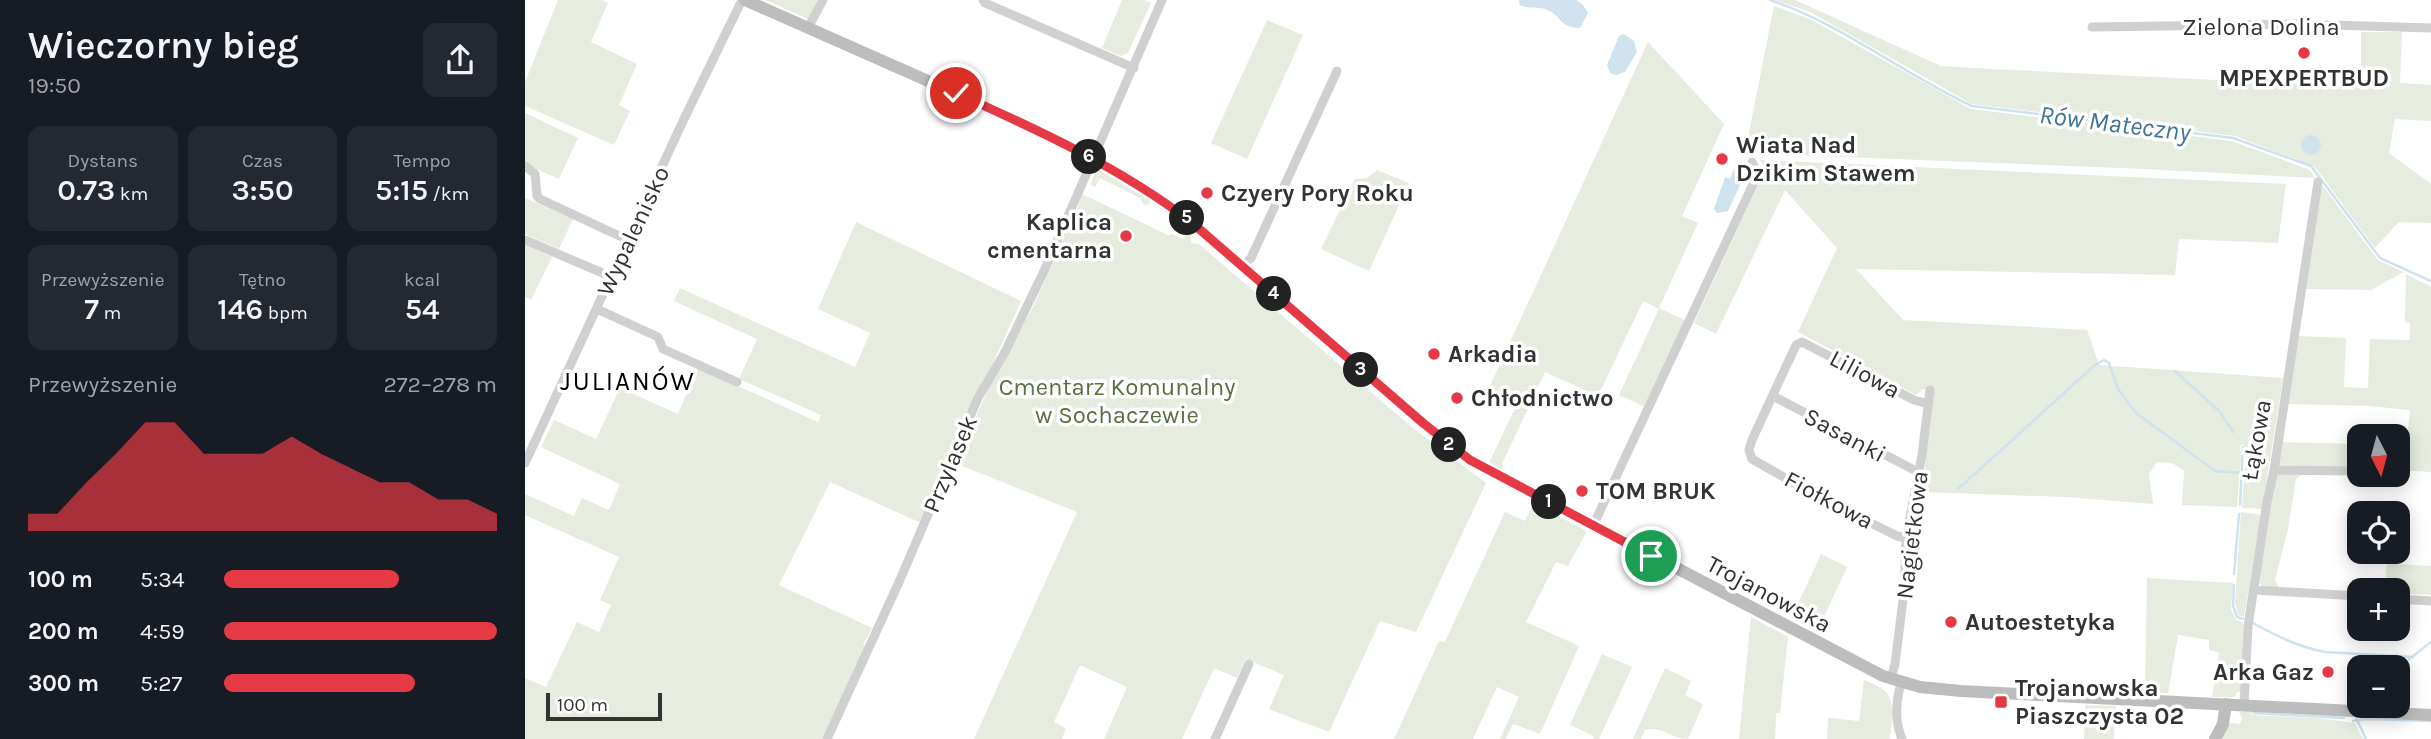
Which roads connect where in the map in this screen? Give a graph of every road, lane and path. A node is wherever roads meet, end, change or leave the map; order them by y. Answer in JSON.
{"nodes":[{"id":1,"x":743,"y":0,"type":"edge"},
{"id":2,"x":823,"y":0,"type":"edge"},
{"id":3,"x":983,"y":0,"type":"edge"},
{"id":4,"x":1162,"y":0,"type":"edge"},
{"id":5,"x":2092,"y":27,"type":"dead end"},
{"id":6,"x":809,"y":28,"type":"junction"},
{"id":7,"x":2431,"y":28,"type":"edge"},
{"id":8,"x":1134,"y":68,"type":"junction"},
{"id":9,"x":1337,"y":71,"type":"dead end"},
{"id":10,"x":1093,"y":159,"type":"junction"},
{"id":11,"x":1752,"y":162,"type":"dead end"},
{"id":12,"x":525,"y":166,"type":"edge"},
{"id":13,"x":2318,"y":182,"type":"dead end"},
{"id":14,"x":525,"y":240,"type":"edge"},
{"id":15,"x":628,"y":240,"type":"junction"},
{"id":16,"x":1242,"y":266,"type":"junction"},
{"id":17,"x":612,"y":277,"type":"junction"},
{"id":18,"x":597,"y":309,"type":"junction"},
{"id":19,"x":737,"y":382,"type":"dead end"},
{"id":20,"x":1930,"y":390,"type":"dead end"},
{"id":21,"x":1773,"y":396,"type":"junction"},
{"id":22,"x":1928,"y":404,"type":"junction"},
{"id":23,"x":525,"y":463,"type":"edge"},
{"id":24,"x":2274,"y":470,"type":"junction"},
{"id":25,"x":2347,"y":471,"type":"edge"},
{"id":26,"x":1918,"y":472,"type":"junction"},
{"id":27,"x":1593,"y":526,"type":"junction"},
{"id":28,"x":1906,"y":538,"type":"junction"},
{"id":29,"x":2254,"y":590,"type":"junction"},
{"id":30,"x":2347,"y":595,"type":"edge"},
{"id":31,"x":2410,"y":600,"type":"edge"},
{"id":32,"x":2431,"y":601,"type":"edge"},
{"id":33,"x":1249,"y":664,"type":"dead end"},
{"id":34,"x":1896,"y":681,"type":"junction"},
{"id":35,"x":2226,"y":705,"type":"junction"},
{"id":36,"x":2244,"y":705,"type":"junction"},
{"id":37,"x":2431,"y":716,"type":"edge"},
{"id":38,"x":827,"y":739,"type":"edge"},
{"id":39,"x":1215,"y":739,"type":"edge"},
{"id":40,"x":1902,"y":739,"type":"edge"},
{"id":41,"x":2215,"y":739,"type":"edge"}],
"edges":[{"from":1,"to":6,"type":"street","name":"Trojanowska"},
{"from":1,"to":15,"type":"street","name":"Wypalenisko"},
{"from":2,"to":6,"type":"street"},
{"from":3,"to":8,"type":"street"},
{"from":4,"to":8,"type":"street","name":"Przylasek"},
{"from":5,"to":7,"type":"street","name":"Zielona Dolina"},
{"from":6,"to":10,"type":"street","name":"Trojanowska"},
{"from":8,"to":10,"type":"street","name":"Przylasek"},
{"from":9,"to":16,"type":"street"},
{"from":10,"to":16,"type":"street","name":"Trojanowska"},
{"from":10,"to":38,"type":"street","name":"Przylasek"},
{"from":11,"to":27,"type":"street"},
{"from":12,"to":15,"type":"street"},
{"from":13,"to":24,"type":"street","name":"Łąkowa"},
{"from":14,"to":17,"type":"street"},
{"from":15,"to":17,"type":"street","name":"Wypalenisko"},
{"from":16,"to":27,"type":"street","name":"Trojanowska"},
{"from":17,"to":18,"type":"street","name":"Wypalenisko"},
{"from":18,"to":19,"type":"street"},
{"from":18,"to":23,"type":"street","name":"Wypalenisko"},
{"from":20,"to":22,"type":"street","name":"Nagietkowa"},
{"from":21,"to":22,"type":"street","name":"Liliowa"},
{"from":21,"to":26,"type":"street","name":"Sasanki"},
{"from":21,"to":28,"type":"street","name":"Fiołkowa"},
{"from":22,"to":26,"type":"street","name":"Nagietkowa"},
{"from":24,"to":25,"type":"street"},
{"from":24,"to":29,"type":"street","name":"Łąkowa"},
{"from":26,"to":28,"type":"street","name":"Nagietkowa"},
{"from":27,"to":34,"type":"street","name":"Trojanowska"},
{"from":28,"to":34,"type":"street","name":"Nagietkowa"},
{"from":29,"to":30,"type":"street"},
{"from":29,"to":36,"type":"street","name":"Łąkowa"},
{"from":31,"to":32,"type":"street"},
{"from":33,"to":39,"type":"street"},
{"from":34,"to":35,"type":"street","name":"Trojanowska"},
{"from":34,"to":40,"type":"street","name":"Nagietkowa"},
{"from":35,"to":36,"type":"street","name":"Trojanowska"},
{"from":35,"to":41,"type":"street"},
{"from":36,"to":37,"type":"street","name":"Trojanowska"}]}
